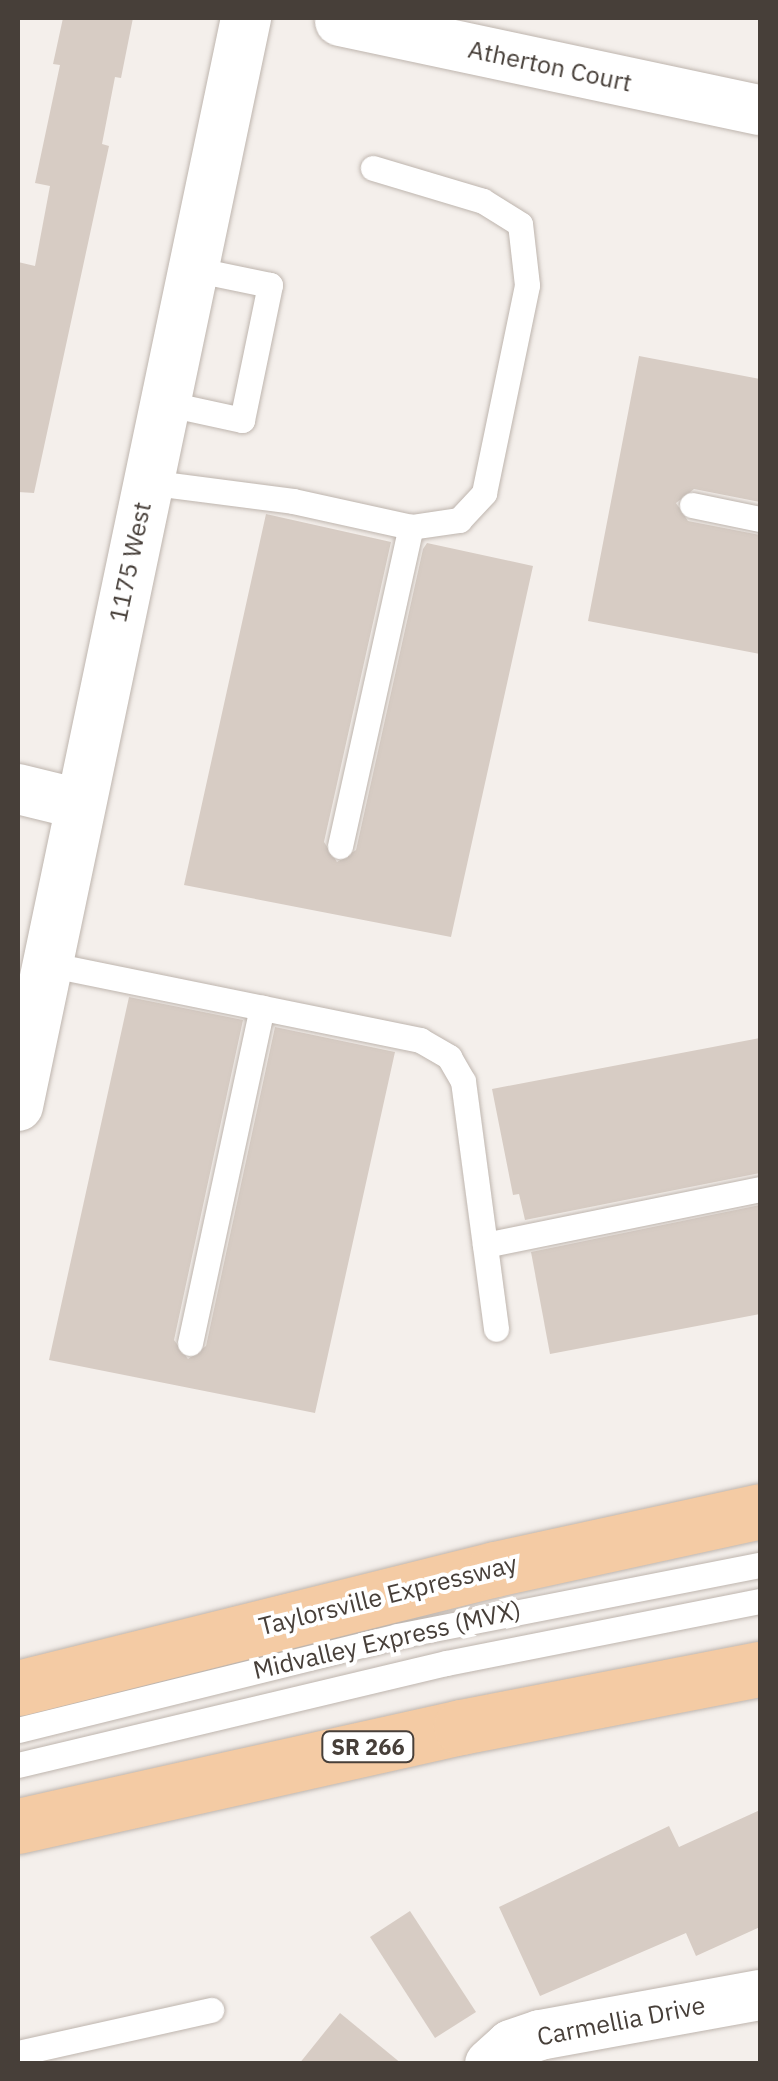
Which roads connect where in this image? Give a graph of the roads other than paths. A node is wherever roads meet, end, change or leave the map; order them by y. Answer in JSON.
{"nodes":[{"id":1,"x":246,"y":18,"type":"edge"},
{"id":2,"x":340,"y":21,"type":"dead end"},
{"id":3,"x":760,"y":110,"type":"edge"},
{"id":4,"x":372,"y":168,"type":"dead end"},
{"id":5,"x":193,"y":269,"type":"junction"},
{"id":6,"x":164,"y":403,"type":"junction"},
{"id":7,"x":147,"y":482,"type":"junction"},
{"id":8,"x":692,"y":505,"type":"dead end"},
{"id":9,"x":760,"y":518,"type":"edge"},
{"id":10,"x":411,"y":528,"type":"junction"},
{"id":11,"x":18,"y":789,"type":"edge"},
{"id":12,"x":79,"y":804,"type":"junction"},
{"id":13,"x":340,"y":846,"type":"dead end"},
{"id":14,"x":47,"y":964,"type":"junction"},
{"id":15,"x":262,"y":1008,"type":"junction"},
{"id":16,"x":18,"y":1106,"type":"edge"},
{"id":17,"x":760,"y":1188,"type":"edge"},
{"id":18,"x":485,"y":1245,"type":"junction"},
{"id":19,"x":496,"y":1330,"type":"dead end"},
{"id":20,"x":190,"y":1343,"type":"dead end"},
{"id":21,"x":760,"y":1511,"type":"edge"},
{"id":22,"x":760,"y":1565,"type":"edge"},
{"id":23,"x":760,"y":1601,"type":"edge"},
{"id":24,"x":760,"y":1669,"type":"edge"},
{"id":25,"x":18,"y":1688,"type":"edge"},
{"id":26,"x":18,"y":1730,"type":"edge"},
{"id":27,"x":18,"y":1765,"type":"edge"},
{"id":28,"x":18,"y":1826,"type":"edge"},
{"id":29,"x":760,"y":1996,"type":"edge"},
{"id":30,"x":211,"y":2010,"type":"dead end"},
{"id":31,"x":18,"y":2053,"type":"edge"},
{"id":32,"x":490,"y":2064,"type":"edge"}],
"edges":[{"from":1,"to":5,"type":"street","name":"1175 West"},
{"from":2,"to":3,"type":"street","name":"Atherton Court"},
{"from":4,"to":10,"type":"lane"},
{"from":5,"to":6,"type":"street","name":"1175 West"},
{"from":5,"to":6,"type":"lane"},
{"from":6,"to":7,"type":"street","name":"1175 West"},
{"from":7,"to":10,"type":"lane"},
{"from":7,"to":12,"type":"street","name":"1175 West"},
{"from":8,"to":9,"type":"lane"},
{"from":10,"to":13,"type":"lane"},
{"from":11,"to":12,"type":"street"},
{"from":12,"to":14,"type":"street","name":"1175 West"},
{"from":14,"to":15,"type":"lane"},
{"from":14,"to":16,"type":"street","name":"1175 West"},
{"from":15,"to":18,"type":"lane"},
{"from":15,"to":20,"type":"lane"},
{"from":17,"to":18,"type":"lane"},
{"from":18,"to":19,"type":"lane"},
{"from":21,"to":25,"type":"main road","name":"Taylorsville Expressway"},
{"from":22,"to":26,"type":"lane","name":"Midvalley Express (MVX)"},
{"from":23,"to":27,"type":"lane","name":"Midvalley Express (MVX)"},
{"from":24,"to":28,"type":"main road","number":"SR 266"},
{"from":29,"to":32,"type":"street","name":"Carmellia Drive"},
{"from":30,"to":31,"type":"lane"}]}
